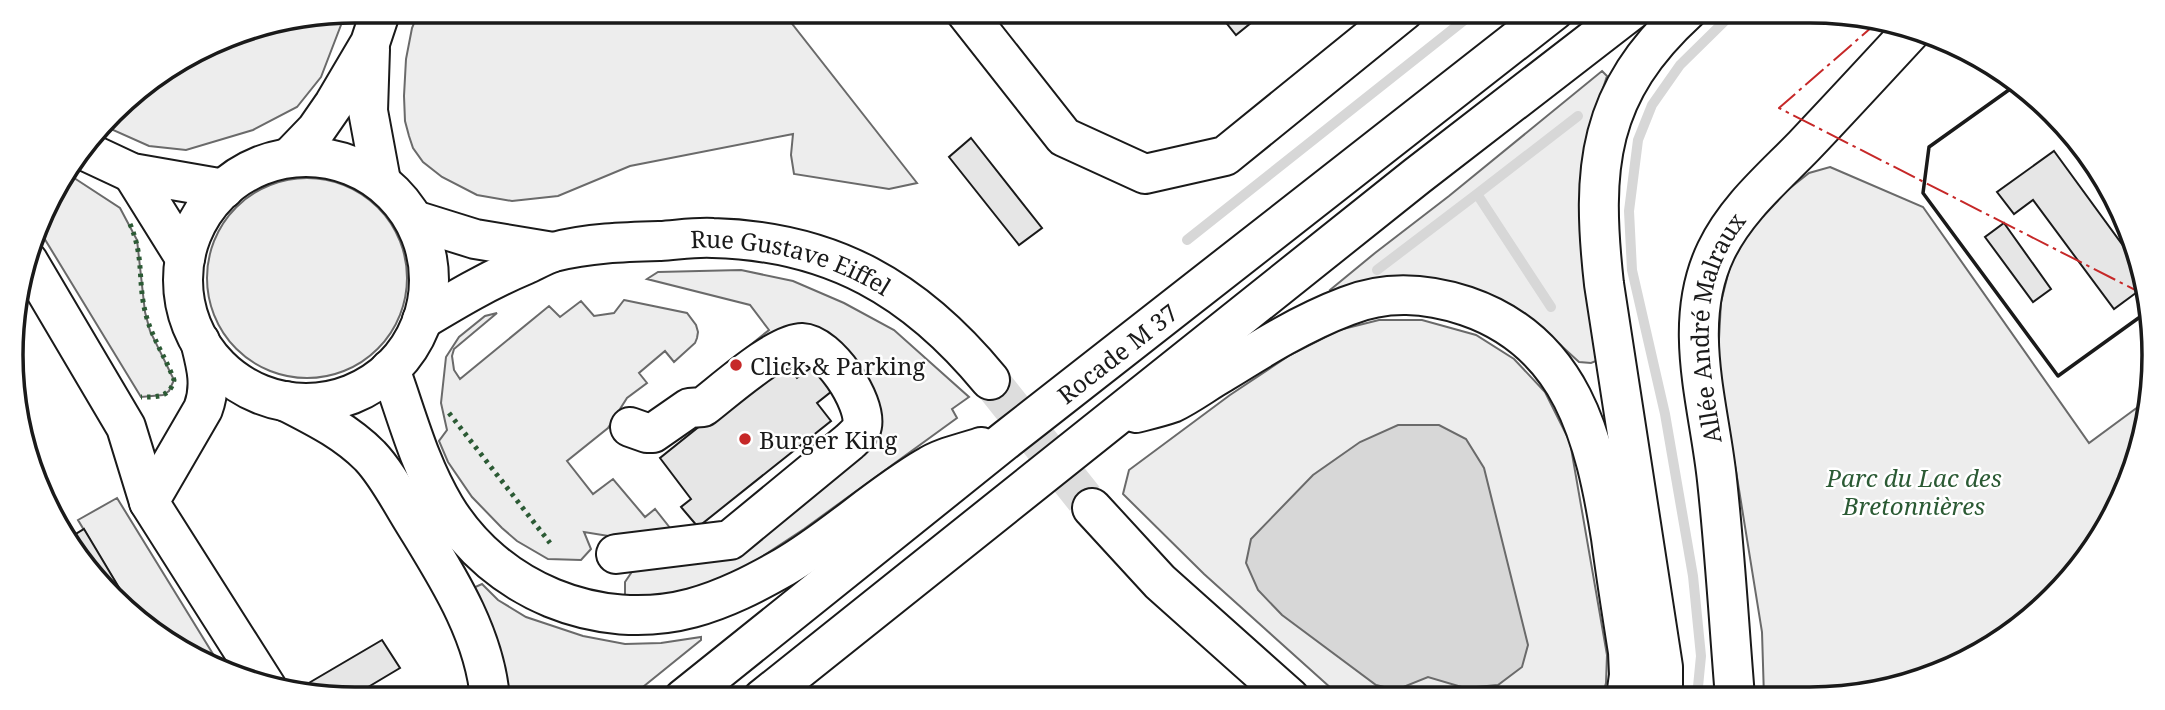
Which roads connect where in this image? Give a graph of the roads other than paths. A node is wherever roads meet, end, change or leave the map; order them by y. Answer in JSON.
{"nodes":[{"id":1,"x":974,"y":23,"type":"edge"},
{"id":2,"x":1389,"y":23,"type":"edge"},
{"id":3,"x":1538,"y":23,"type":"edge"},
{"id":4,"x":1615,"y":23,"type":"edge"},
{"id":5,"x":1674,"y":23,"type":"edge"},
{"id":6,"x":375,"y":27,"type":"edge"},
{"id":7,"x":1906,"y":37,"type":"edge"},
{"id":8,"x":91,"y":154,"type":"edge"},
{"id":9,"x":290,"y":157,"type":"junction"},
{"id":10,"x":132,"y":173,"type":"junction"},
{"id":11,"x":380,"y":181,"type":"junction"},
{"id":12,"x":223,"y":190,"type":"junction"},
{"id":13,"x":414,"y":220,"type":"junction"},
{"id":14,"x":553,"y":253,"type":"junction"},
{"id":15,"x":185,"y":258,"type":"junction"},
{"id":16,"x":34,"y":271,"type":"edge"},
{"id":17,"x":422,"y":320,"type":"junction"},
{"id":18,"x":200,"y":341,"type":"junction"},
{"id":19,"x":390,"y":369,"type":"junction"},
{"id":20,"x":990,"y":380,"type":"tunnel mouth"},
{"id":21,"x":277,"y":399,"type":"junction"},
{"id":22,"x":194,"y":422,"type":"junction"},
{"id":23,"x":1108,"y":422,"type":"junction"},
{"id":24,"x":631,"y":427,"type":"dead end"},
{"id":25,"x":1007,"y":439,"type":"junction"},
{"id":26,"x":149,"y":502,"type":"junction"},
{"id":27,"x":1092,"y":508,"type":"tunnel mouth"},
{"id":28,"x":616,"y":554,"type":"dead end"},
{"id":29,"x":257,"y":673,"type":"edge"},
{"id":30,"x":488,"y":687,"type":"edge"},
{"id":31,"x":698,"y":687,"type":"edge"},
{"id":32,"x":777,"y":687,"type":"edge"},
{"id":33,"x":1278,"y":687,"type":"edge"},
{"id":34,"x":1627,"y":687,"type":"edge"},
{"id":35,"x":1663,"y":687,"type":"edge"},
{"id":36,"x":1734,"y":687,"type":"edge"}],
"edges":[{"from":1,"to":2,"type":"main road"},
{"from":3,"to":25,"type":"main road","name":"Rocade M 37"},
{"from":4,"to":23,"type":"main road","name":"Rocade M 37"},
{"from":5,"to":35,"type":"main road"},
{"from":6,"to":9,"type":"main road"},
{"from":6,"to":11,"type":"main road"},
{"from":7,"to":36,"type":"main road","name":"Allée André Malraux"},
{"from":8,"to":10,"type":"main road"},
{"from":9,"to":11,"type":"main road"},
{"from":9,"to":12,"type":"main road"},
{"from":10,"to":12,"type":"main road"},
{"from":10,"to":15,"type":"main road"},
{"from":11,"to":13,"type":"main road"},
{"from":12,"to":15,"type":"main road"},
{"from":13,"to":14,"type":"main road","name":"Rue Gustave Eiffel"},
{"from":13,"to":17,"type":"main road"},
{"from":14,"to":17,"type":"main road","name":"Rue Gustave Eiffel"},
{"from":14,"to":20,"type":"main road","name":"Rue Gustave Eiffel"},
{"from":15,"to":18,"type":"main road"},
{"from":16,"to":26,"type":"main road"},
{"from":17,"to":19,"type":"main road"},
{"from":18,"to":21,"type":"main road"},
{"from":18,"to":22,"type":"main road"},
{"from":19,"to":21,"type":"main road"},
{"from":19,"to":25,"type":"main road"},
{"from":21,"to":22,"type":"main road"},
{"from":21,"to":30,"type":"main road"},
{"from":22,"to":26,"type":"main road"},
{"from":23,"to":32,"type":"main road","name":"Rocade M 37"},
{"from":23,"to":34,"type":"main road"},
{"from":24,"to":28,"type":"main road"},
{"from":25,"to":31,"type":"main road","name":"Rocade M 37"},
{"from":26,"to":29,"type":"main road"},
{"from":27,"to":33,"type":"main road"}]}
